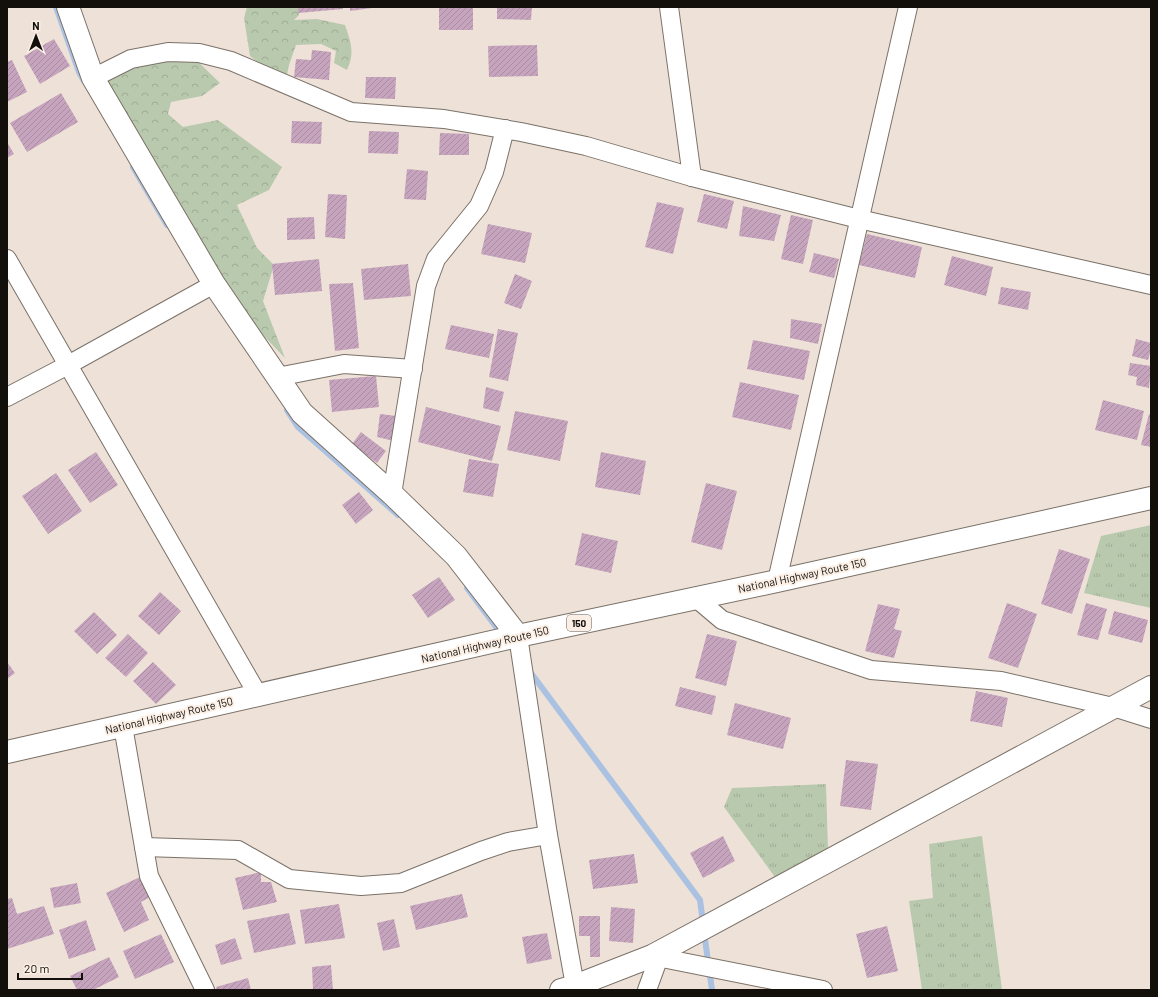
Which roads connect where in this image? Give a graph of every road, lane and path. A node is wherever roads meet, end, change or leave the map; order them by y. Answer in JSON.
{"nodes":[{"id":1,"x":68,"y":7,"type":"edge"},
{"id":2,"x":668,"y":7,"type":"edge"},
{"id":3,"x":908,"y":7,"type":"edge"},
{"id":4,"x":93,"y":78,"type":"junction"},
{"id":5,"x":505,"y":129,"type":"junction"},
{"id":6,"x":692,"y":177,"type":"junction"},
{"id":7,"x":860,"y":219,"type":"junction"},
{"id":8,"x":7,"y":259,"type":"edge"},
{"id":9,"x":214,"y":284,"type":"junction"},
{"id":10,"x":1151,"y":285,"type":"edge"},
{"id":11,"x":68,"y":365,"type":"junction"},
{"id":12,"x":413,"y":368,"type":"junction"},
{"id":13,"x":277,"y":377,"type":"junction"},
{"id":14,"x":7,"y":397,"type":"edge"},
{"id":15,"x":392,"y":494,"type":"junction"},
{"id":16,"x":1151,"y":498,"type":"edge"},
{"id":17,"x":777,"y":581,"type":"junction"},
{"id":18,"x":696,"y":598,"type":"junction"},
{"id":19,"x":518,"y":636,"type":"junction"},
{"id":20,"x":1151,"y":687,"type":"edge"},
{"id":21,"x":258,"y":695,"type":"junction"},
{"id":22,"x":1113,"y":707,"type":"junction"},
{"id":23,"x":1151,"y":719,"type":"edge"},
{"id":24,"x":123,"y":726,"type":"junction"},
{"id":25,"x":7,"y":752,"type":"edge"},
{"id":26,"x":548,"y":835,"type":"junction"},
{"id":27,"x":144,"y":847,"type":"junction"},
{"id":28,"x":656,"y":957,"type":"junction"},
{"id":29,"x":568,"y":988,"type":"edge"},
{"id":30,"x":204,"y":990,"type":"edge"},
{"id":31,"x":647,"y":990,"type":"edge"},
{"id":32,"x":823,"y":990,"type":"edge"}],
"edges":[{"from":1,"to":4,"type":"main road"},
{"from":2,"to":6,"type":"street"},
{"from":3,"to":7,"type":"street"},
{"from":4,"to":5,"type":"street"},
{"from":4,"to":9,"type":"main road"},
{"from":5,"to":6,"type":"street"},
{"from":5,"to":12,"type":"street"},
{"from":6,"to":7,"type":"street"},
{"from":7,"to":10,"type":"street"},
{"from":7,"to":17,"type":"street"},
{"from":8,"to":11,"type":"street"},
{"from":9,"to":11,"type":"street"},
{"from":9,"to":13,"type":"main road"},
{"from":11,"to":14,"type":"street"},
{"from":11,"to":21,"type":"street"},
{"from":12,"to":13,"type":"street"},
{"from":12,"to":15,"type":"street"},
{"from":13,"to":15,"type":"main road"},
{"from":15,"to":19,"type":"main road"},
{"from":16,"to":17,"type":"main road","name":"National Highway Route 150","number":"150"},
{"from":17,"to":18,"type":"main road","name":"National Highway Route 150","number":"150"},
{"from":18,"to":19,"type":"main road","name":"National Highway Route 150","number":"150"},
{"from":18,"to":22,"type":"street"},
{"from":19,"to":21,"type":"main road","name":"National Highway Route 150","number":"150"},
{"from":19,"to":26,"type":"street"},
{"from":20,"to":22,"type":"main road"},
{"from":21,"to":24,"type":"main road","name":"National Highway Route 150","number":"150"},
{"from":22,"to":23,"type":"street"},
{"from":22,"to":28,"type":"main road"},
{"from":24,"to":25,"type":"main road","name":"National Highway Route 150","number":"150"},
{"from":24,"to":27,"type":"street"},
{"from":26,"to":27,"type":"street"},
{"from":26,"to":29,"type":"street"},
{"from":27,"to":30,"type":"street"},
{"from":28,"to":29,"type":"main road"},
{"from":28,"to":31,"type":"street"},
{"from":28,"to":32,"type":"street"}]}
